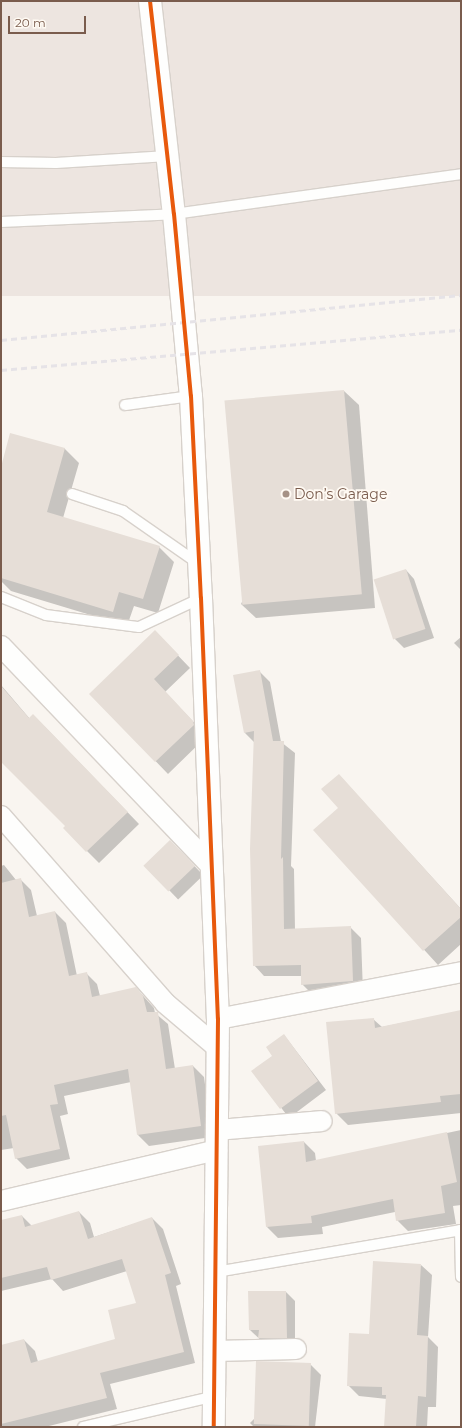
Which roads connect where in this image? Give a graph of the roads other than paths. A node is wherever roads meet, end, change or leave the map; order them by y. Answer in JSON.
{"nodes":[{"id":1,"x":150,"y":1,"type":"edge"},
{"id":2,"x":168,"y":156,"type":"junction"},
{"id":3,"x":1,"y":162,"type":"edge"},
{"id":4,"x":461,"y":174,"type":"edge"},
{"id":5,"x":174,"y":214,"type":"junction"},
{"id":6,"x":1,"y":222,"type":"edge"},
{"id":7,"x":191,"y":396,"type":"junction"},
{"id":8,"x":125,"y":405,"type":"dead end"},
{"id":9,"x":72,"y":494,"type":"dead end"},
{"id":10,"x":199,"y":564,"type":"junction"},
{"id":11,"x":1,"y":597,"type":"edge"},
{"id":12,"x":201,"y":598,"type":"junction"},
{"id":13,"x":1,"y":646,"type":"edge"},
{"id":14,"x":1,"y":816,"type":"edge"},
{"id":15,"x":212,"y":867,"type":"junction"},
{"id":16,"x":461,"y":972,"type":"edge"},
{"id":17,"x":218,"y":1019,"type":"junction"},
{"id":18,"x":218,"y":1048,"type":"junction"},
{"id":19,"x":322,"y":1121,"type":"dead end"},
{"id":20,"x":217,"y":1140,"type":"junction"},
{"id":21,"x":1,"y":1200,"type":"edge"},
{"id":22,"x":460,"y":1230,"type":"edge"},
{"id":23,"x":216,"y":1272,"type":"junction"},
{"id":24,"x":461,"y":1277,"type":"edge"},
{"id":25,"x":296,"y":1349,"type":"dead end"},
{"id":26,"x":215,"y":1351,"type":"junction"},
{"id":27,"x":215,"y":1396,"type":"junction"},
{"id":28,"x":83,"y":1427,"type":"edge"},
{"id":29,"x":214,"y":1427,"type":"edge"}],
"edges":[{"from":1,"to":2,"type":"street"},
{"from":2,"to":3,"type":"lane"},
{"from":2,"to":5,"type":"street"},
{"from":4,"to":5,"type":"lane"},
{"from":5,"to":6,"type":"lane"},
{"from":5,"to":7,"type":"street"},
{"from":7,"to":8,"type":"lane"},
{"from":7,"to":10,"type":"street"},
{"from":9,"to":10,"type":"lane"},
{"from":10,"to":12,"type":"street"},
{"from":11,"to":12,"type":"lane"},
{"from":12,"to":15,"type":"street"},
{"from":13,"to":15,"type":"street"},
{"from":14,"to":18,"type":"street"},
{"from":15,"to":17,"type":"street"},
{"from":16,"to":17,"type":"street"},
{"from":17,"to":18,"type":"street"},
{"from":18,"to":20,"type":"street"},
{"from":19,"to":20,"type":"street"},
{"from":20,"to":21,"type":"street"},
{"from":20,"to":23,"type":"street"},
{"from":22,"to":23,"type":"lane"},
{"from":22,"to":24,"type":"lane"},
{"from":23,"to":26,"type":"street"},
{"from":25,"to":26,"type":"street"},
{"from":26,"to":27,"type":"street"},
{"from":27,"to":28,"type":"lane"},
{"from":27,"to":29,"type":"street"}]}
